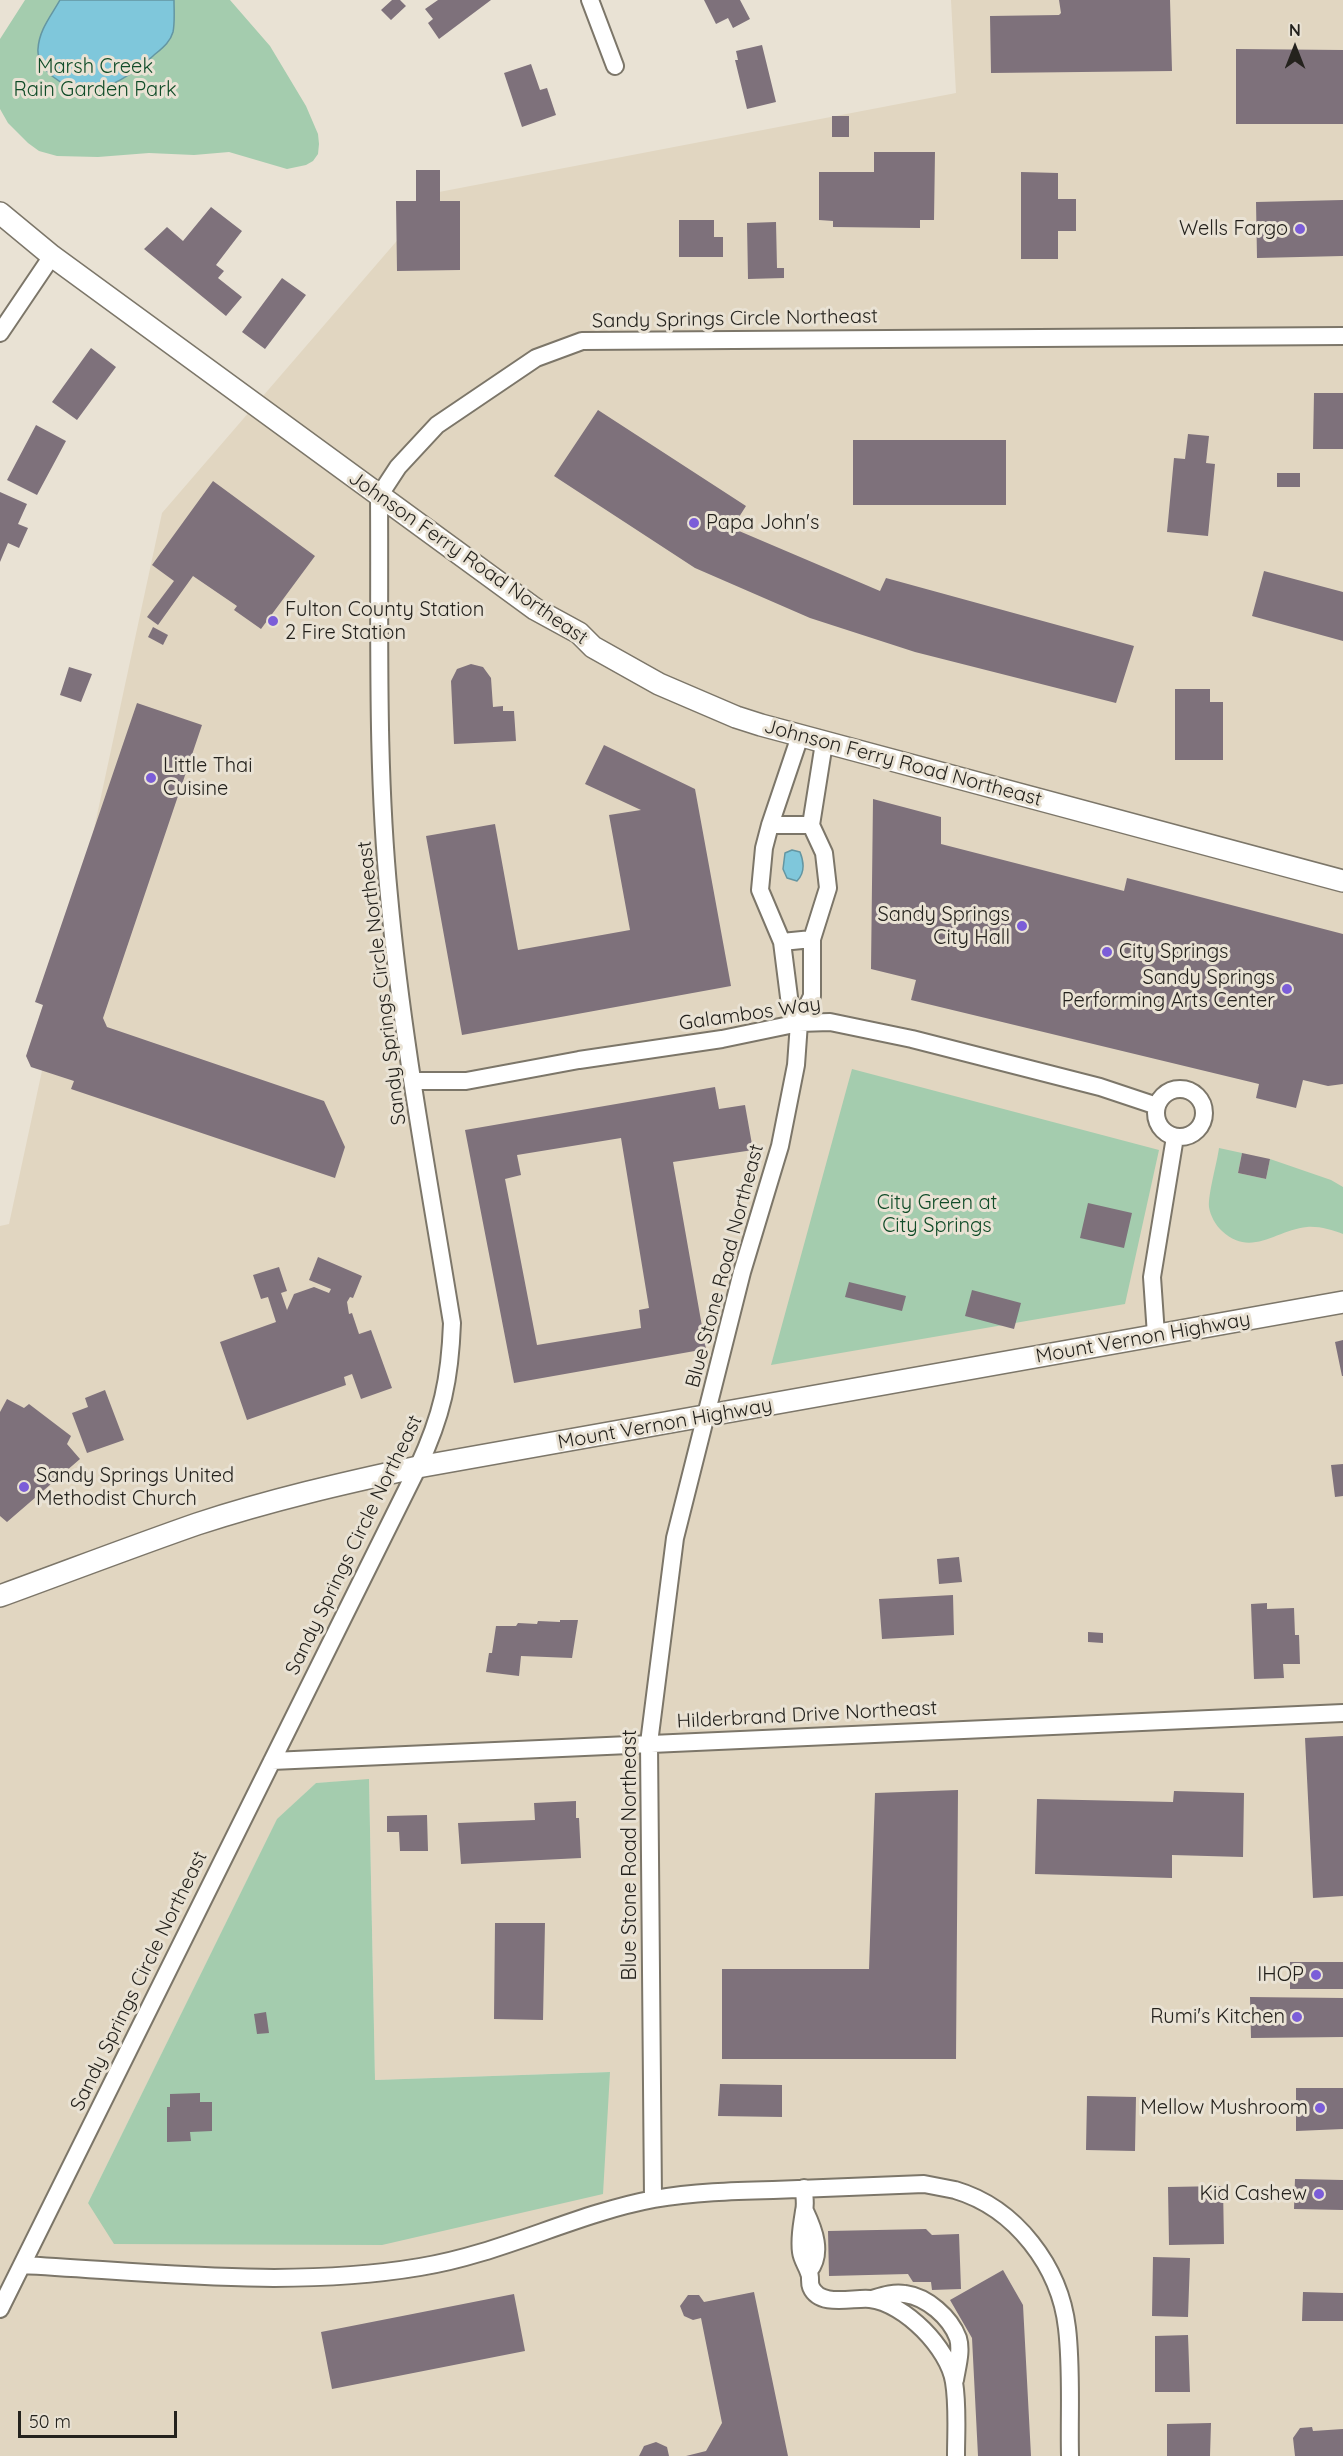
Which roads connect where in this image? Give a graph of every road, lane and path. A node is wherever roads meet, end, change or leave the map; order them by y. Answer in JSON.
{"nodes":[{"id":1,"x":590,"y":0,"type":"edge"},
{"id":2,"x":615,"y":66,"type":"dead end"},
{"id":3,"x":0,"y":213,"type":"edge"},
{"id":4,"x":52,"y":256,"type":"junction"},
{"id":5,"x":0,"y":333,"type":"edge"},
{"id":6,"x":1343,"y":336,"type":"edge"},
{"id":7,"x":379,"y":496,"type":"junction"},
{"id":8,"x":800,"y":736,"type":"junction"},
{"id":9,"x":824,"y":743,"type":"junction"},
{"id":10,"x":770,"y":825,"type":"junction"},
{"id":11,"x":811,"y":825,"type":"junction"},
{"id":12,"x":1343,"y":880,"type":"edge"},
{"id":13,"x":812,"y":939,"type":"junction"},
{"id":14,"x":782,"y":942,"type":"junction"},
{"id":15,"x":799,"y":1023,"type":"junction"},
{"id":16,"x":413,"y":1081,"type":"junction"},
{"id":17,"x":1157,"y":1106,"type":"junction"},
{"id":18,"x":1175,"y":1137,"type":"junction"},
{"id":19,"x":1343,"y":1302,"type":"edge"},
{"id":20,"x":1156,"y":1335,"type":"junction"},
{"id":21,"x":707,"y":1417,"type":"junction"},
{"id":22,"x":418,"y":1467,"type":"junction"},
{"id":23,"x":0,"y":1596,"type":"edge"},
{"id":24,"x":1343,"y":1713,"type":"edge"},
{"id":25,"x":649,"y":1743,"type":"junction"},
{"id":26,"x":272,"y":1761,"type":"junction"},
{"id":27,"x":804,"y":2188,"type":"junction"},
{"id":28,"x":653,"y":2199,"type":"junction"},
{"id":29,"x":22,"y":2265,"type":"junction"},
{"id":30,"x":871,"y":2299,"type":"junction"},
{"id":31,"x":0,"y":2309,"type":"edge"},
{"id":32,"x":954,"y":2382,"type":"junction"},
{"id":33,"x":956,"y":2456,"type":"edge"},
{"id":34,"x":1070,"y":2456,"type":"edge"}],
"edges":[{"from":1,"to":2,"type":"street"},
{"from":3,"to":4,"type":"street","name":"Johnson Ferry Road Northeast"},
{"from":4,"to":5,"type":"street"},
{"from":4,"to":7,"type":"street","name":"Johnson Ferry Road Northeast"},
{"from":6,"to":7,"type":"street","name":"Sandy Springs Circle Northeast"},
{"from":7,"to":8,"type":"street","name":"Johnson Ferry Road Northeast"},
{"from":7,"to":16,"type":"street","name":"Sandy Springs Circle Northeast"},
{"from":8,"to":9,"type":"street","name":"Johnson Ferry Road Northeast"},
{"from":8,"to":10,"type":"street","name":"Blue Stone Road Northeast"},
{"from":9,"to":11,"type":"street"},
{"from":9,"to":12,"type":"street","name":"Johnson Ferry Road Northeast"},
{"from":10,"to":11,"type":"street"},
{"from":10,"to":14,"type":"street","name":"Blue Stone Road Northeast"},
{"from":11,"to":13,"type":"street","name":"Blue Stone Road Northeast"},
{"from":13,"to":14,"type":"street"},
{"from":13,"to":15,"type":"street","name":"Blue Stone Road Northeast"},
{"from":14,"to":15,"type":"street","name":"Blue Stone Road Northeast"},
{"from":15,"to":16,"type":"street","name":"Galambos Way"},
{"from":15,"to":17,"type":"street","name":"Galambos Way"},
{"from":15,"to":21,"type":"street","name":"Blue Stone Road Northeast"},
{"from":16,"to":22,"type":"street","name":"Sandy Springs Circle Northeast"},
{"from":17,"to":18,"type":"street"},
{"from":17,"to":18,"type":"street"},
{"from":18,"to":20,"type":"street"},
{"from":19,"to":20,"type":"street","name":"Mount Vernon Highway"},
{"from":20,"to":21,"type":"street","name":"Mount Vernon Highway"},
{"from":21,"to":22,"type":"street","name":"Mount Vernon Highway"},
{"from":21,"to":25,"type":"street","name":"Blue Stone Road Northeast"},
{"from":22,"to":23,"type":"street","name":"Mount Vernon Highway"},
{"from":22,"to":26,"type":"street","name":"Sandy Springs Circle Northeast"},
{"from":24,"to":25,"type":"street","name":"Hilderbrand Drive Northeast"},
{"from":25,"to":26,"type":"street","name":"Hilderbrand Drive Northeast"},
{"from":25,"to":28,"type":"street","name":"Blue Stone Road Northeast"},
{"from":26,"to":29,"type":"street","name":"Sandy Springs Circle Northeast"},
{"from":27,"to":28,"type":"street"},
{"from":27,"to":30,"type":"street"},
{"from":27,"to":34,"type":"street"},
{"from":28,"to":29,"type":"street"},
{"from":29,"to":31,"type":"street","name":"Sandy Springs Circle Northeast"},
{"from":30,"to":32,"type":"street"},
{"from":30,"to":32,"type":"street"},
{"from":32,"to":33,"type":"street"}]}
